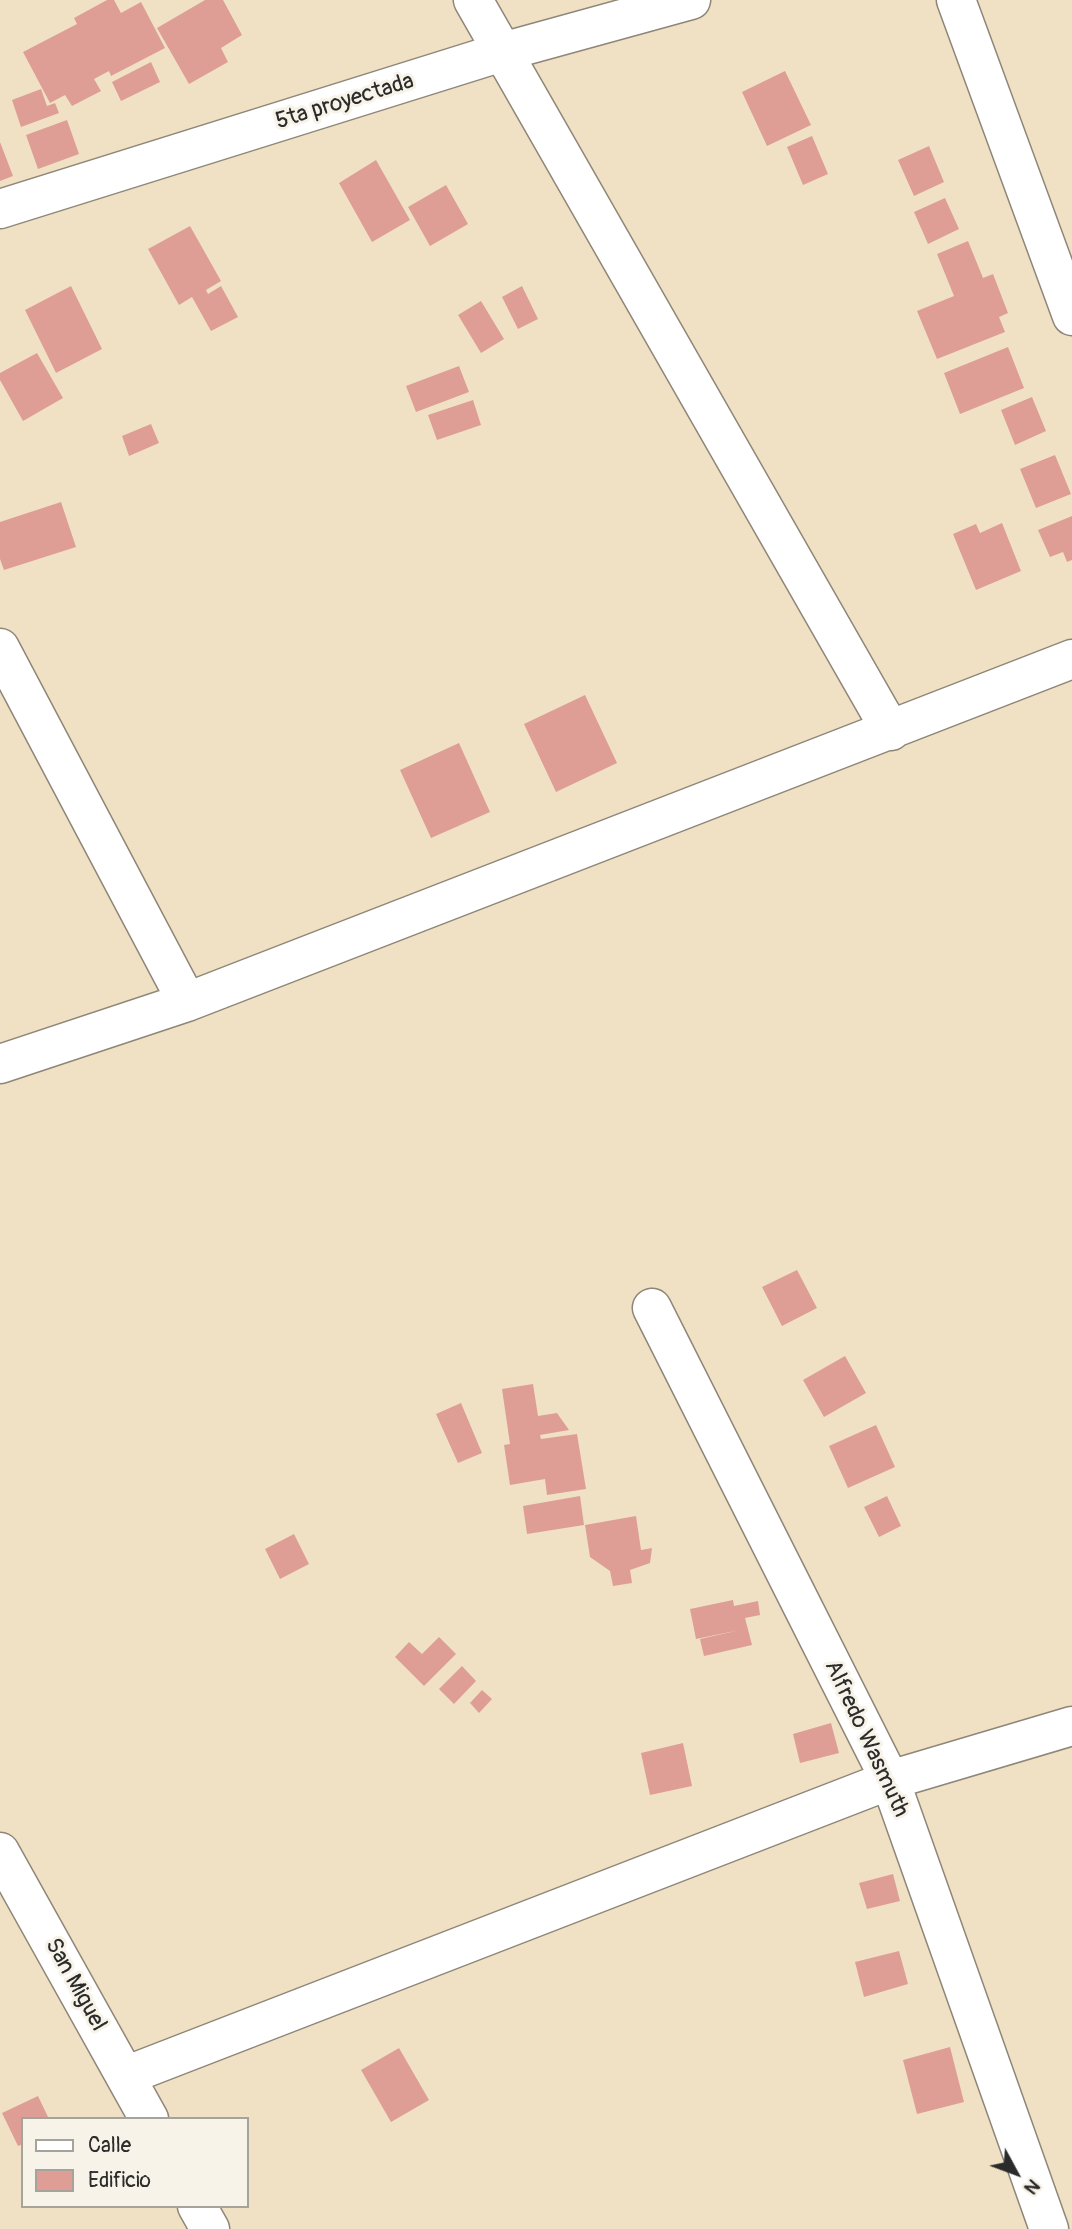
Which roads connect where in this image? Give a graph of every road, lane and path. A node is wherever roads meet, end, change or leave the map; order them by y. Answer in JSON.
{"nodes":[{"id":1,"x":473,"y":0,"type":"edge"},
{"id":2,"x":691,"y":0,"type":"edge"},
{"id":3,"x":956,"y":0,"type":"edge"},
{"id":4,"x":502,"y":52,"type":"junction"},
{"id":5,"x":0,"y":209,"type":"edge"},
{"id":6,"x":1072,"y":316,"type":"edge"},
{"id":7,"x":0,"y":648,"type":"edge"},
{"id":8,"x":1072,"y":659,"type":"edge"},
{"id":9,"x":891,"y":731,"type":"junction"},
{"id":10,"x":187,"y":1002,"type":"junction"},
{"id":11,"x":0,"y":1064,"type":"edge"},
{"id":12,"x":652,"y":1308,"type":"dead end"},
{"id":13,"x":1072,"y":1726,"type":"edge"},
{"id":14,"x":890,"y":1780,"type":"junction"},
{"id":15,"x":0,"y":1852,"type":"edge"},
{"id":16,"x":125,"y":2076,"type":"junction"},
{"id":17,"x":148,"y":2117,"type":"edge"},
{"id":18,"x":198,"y":2208,"type":"edge"},
{"id":19,"x":210,"y":2229,"type":"edge"},
{"id":20,"x":1049,"y":2229,"type":"edge"}],
"edges":[{"from":1,"to":4,"type":"street"},
{"from":2,"to":4,"type":"street","name":"5ta proyectada"},
{"from":3,"to":6,"type":"street"},
{"from":4,"to":5,"type":"street","name":"5ta proyectada"},
{"from":4,"to":9,"type":"street"},
{"from":7,"to":10,"type":"street"},
{"from":8,"to":9,"type":"street"},
{"from":9,"to":10,"type":"street"},
{"from":10,"to":11,"type":"street"},
{"from":12,"to":14,"type":"street","name":"Alfredo Wasmuth"},
{"from":13,"to":14,"type":"street"},
{"from":14,"to":16,"type":"street"},
{"from":14,"to":20,"type":"street","name":"Alfredo Wasmuth"},
{"from":15,"to":16,"type":"street","name":"San Miguel"},
{"from":16,"to":17,"type":"street","name":"San Miguel"},
{"from":18,"to":19,"type":"street"}]}
